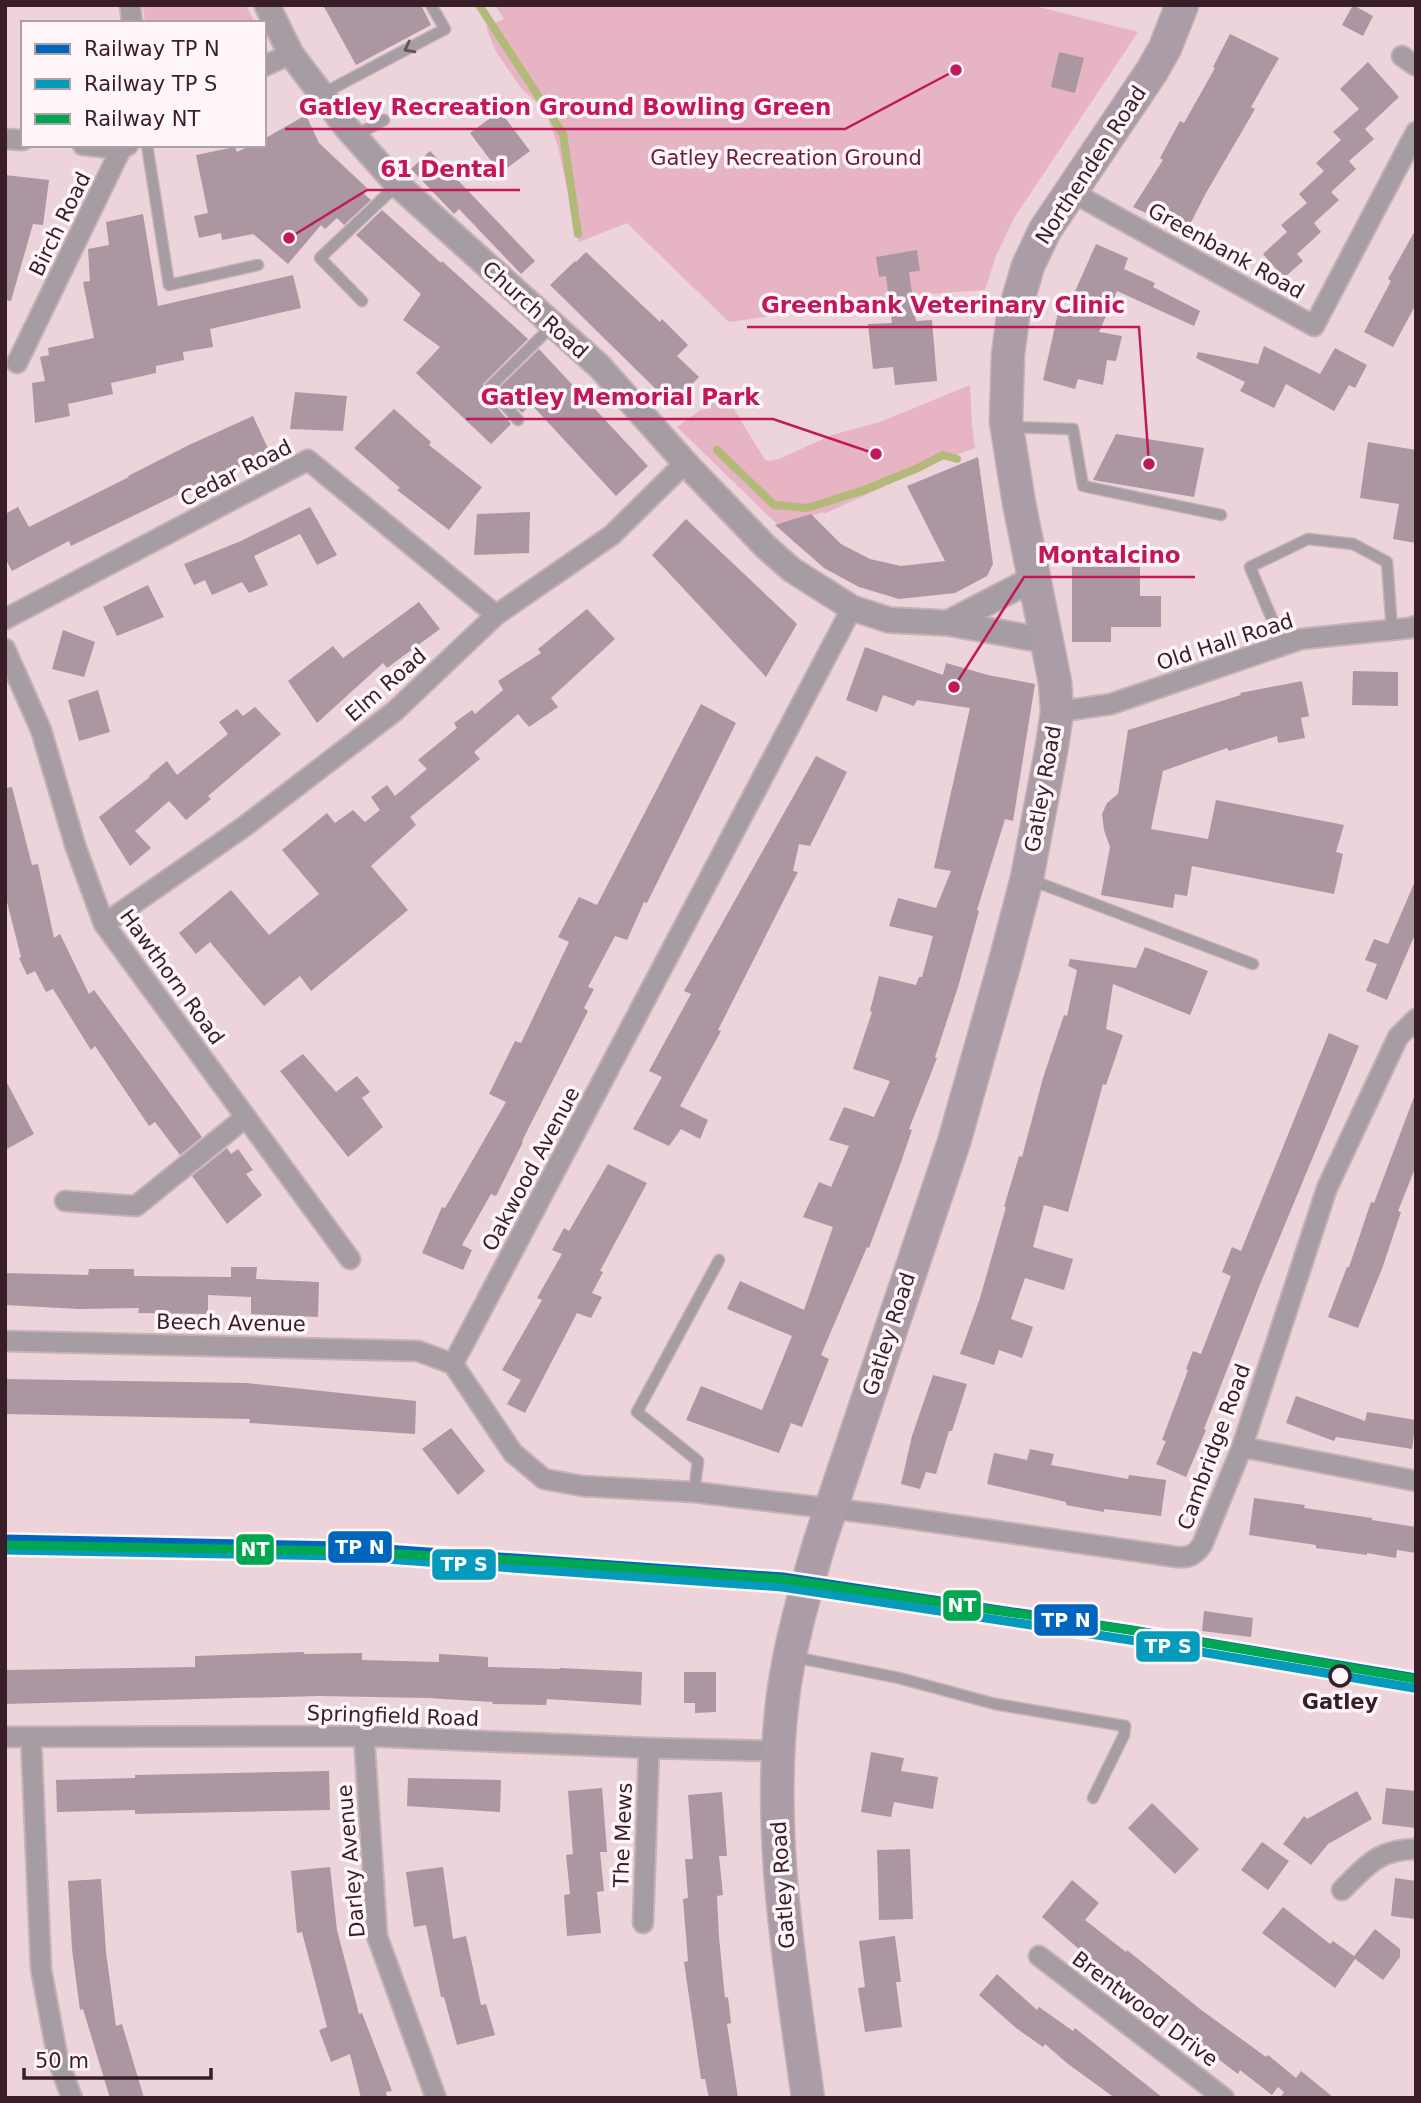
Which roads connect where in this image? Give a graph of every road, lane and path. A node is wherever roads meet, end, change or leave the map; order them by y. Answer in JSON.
{"nodes":[{"id":1,"x":267,"y":5,"type":"edge"},
{"id":2,"x":431,"y":5,"type":"edge"},
{"id":3,"x":1182,"y":5,"type":"edge"},
{"id":4,"x":291,"y":54,"type":"junction"},
{"id":5,"x":266,"y":65,"type":"edge"},
{"id":6,"x":322,"y":94,"type":"junction"},
{"id":7,"x":384,"y":120,"type":"dead end"},
{"id":8,"x":1416,"y":132,"type":"edge"},
{"id":9,"x":354,"y":136,"type":"junction"},
{"id":10,"x":125,"y":147,"type":"edge"},
{"id":11,"x":147,"y":147,"type":"edge"},
{"id":12,"x":397,"y":184,"type":"junction"},
{"id":13,"x":1070,"y":191,"type":"junction"},
{"id":14,"x":258,"y":265,"type":"dead end"},
{"id":15,"x":362,"y":301,"type":"dead end"},
{"id":16,"x":553,"y":326,"type":"junction"},
{"id":17,"x":17,"y":363,"type":"dead end"},
{"id":18,"x":518,"y":420,"type":"dead end"},
{"id":19,"x":1007,"y":426,"type":"junction"},
{"id":20,"x":685,"y":463,"type":"junction"},
{"id":21,"x":1221,"y":515,"type":"dead end"},
{"id":22,"x":1035,"y":578,"type":"junction"},
{"id":23,"x":852,"y":608,"type":"junction"},
{"id":24,"x":496,"y":615,"type":"junction"},
{"id":25,"x":5,"y":619,"type":"edge"},
{"id":26,"x":948,"y":623,"type":"junction"},
{"id":27,"x":1408,"y":629,"type":"edge"},
{"id":28,"x":1048,"y":641,"type":"junction"},
{"id":29,"x":1283,"y":645,"type":"junction"},
{"id":30,"x":5,"y":649,"type":"edge"},
{"id":31,"x":1057,"y":712,"type":"junction"},
{"id":32,"x":1027,"y":878,"type":"junction"},
{"id":33,"x":104,"y":924,"type":"junction"},
{"id":34,"x":1253,"y":964,"type":"dead end"},
{"id":35,"x":1416,"y":1019,"type":"edge"},
{"id":36,"x":246,"y":1117,"type":"junction"},
{"id":37,"x":65,"y":1200,"type":"dead end"},
{"id":38,"x":350,"y":1259,"type":"dead end"},
{"id":39,"x":719,"y":1260,"type":"dead end"},
{"id":40,"x":5,"y":1341,"type":"edge"},
{"id":41,"x":453,"y":1364,"type":"junction"},
{"id":42,"x":1242,"y":1447,"type":"junction"},
{"id":43,"x":1416,"y":1481,"type":"edge"},
{"id":44,"x":694,"y":1492,"type":"junction"},
{"id":45,"x":831,"y":1509,"type":"junction"},
{"id":46,"x":790,"y":1656,"type":"junction"},
{"id":47,"x":5,"y":1737,"type":"edge"},
{"id":48,"x":31,"y":1737,"type":"junction"},
{"id":49,"x":364,"y":1737,"type":"junction"},
{"id":50,"x":649,"y":1748,"type":"junction"},
{"id":51,"x":779,"y":1751,"type":"junction"},
{"id":52,"x":1093,"y":1798,"type":"dead end"},
{"id":53,"x":1416,"y":1849,"type":"edge"},
{"id":54,"x":1342,"y":1890,"type":"dead end"},
{"id":55,"x":643,"y":1923,"type":"dead end"},
{"id":56,"x":1039,"y":1956,"type":"dead end"},
{"id":57,"x":72,"y":2098,"type":"edge"},
{"id":58,"x":436,"y":2098,"type":"edge"},
{"id":59,"x":808,"y":2098,"type":"edge"},
{"id":60,"x":1224,"y":2098,"type":"edge"}],
"edges":[{"from":1,"to":4,"type":"street","name":"Church Road"},
{"from":2,"to":6,"type":"lane","one_way":true},
{"from":3,"to":13,"type":"main road","name":"Northenden Road"},
{"from":4,"to":5,"type":"street"},
{"from":4,"to":6,"type":"street","name":"Church Road"},
{"from":6,"to":9,"type":"street","name":"Church Road"},
{"from":7,"to":9,"type":"lane"},
{"from":8,"to":13,"type":"street","name":"Greenbank Road"},
{"from":9,"to":12,"type":"street","name":"Church Road"},
{"from":10,"to":17,"type":"street","name":"Birch Road"},
{"from":11,"to":14,"type":"lane"},
{"from":12,"to":15,"type":"lane"},
{"from":12,"to":16,"type":"street","name":"Church Road"},
{"from":13,"to":19,"type":"main road","name":"Northenden Road"},
{"from":16,"to":18,"type":"lane"},
{"from":16,"to":20,"type":"street","name":"Church Road"},
{"from":19,"to":21,"type":"lane"},
{"from":19,"to":22,"type":"main road","name":"Northenden Road"},
{"from":20,"to":23,"type":"street","name":"Church Road"},
{"from":20,"to":24,"type":"street","name":"Elm Road"},
{"from":22,"to":26,"type":"street"},
{"from":22,"to":28,"type":"main road","name":"Gatley Road"},
{"from":23,"to":26,"type":"street","name":"Church Road"},
{"from":23,"to":41,"type":"street","name":"Oakwood Avenue"},
{"from":24,"to":25,"type":"street","name":"Cedar Road"},
{"from":24,"to":33,"type":"street","name":"Elm Road"},
{"from":26,"to":28,"type":"street","name":"Church Road"},
{"from":27,"to":29,"type":"street","name":"Old Hall Road"},
{"from":27,"to":29,"type":"lane"},
{"from":28,"to":31,"type":"main road","name":"Gatley Road"},
{"from":29,"to":31,"type":"street","name":"Old Hall Road"},
{"from":30,"to":33,"type":"street","name":"Hawthorn Road"},
{"from":31,"to":32,"type":"main road","name":"Gatley Road"},
{"from":32,"to":34,"type":"lane"},
{"from":32,"to":45,"type":"main road","name":"Gatley Road"},
{"from":33,"to":36,"type":"street","name":"Hawthorn Road"},
{"from":35,"to":42,"type":"street","name":"Cambridge Road"},
{"from":36,"to":37,"type":"street"},
{"from":36,"to":38,"type":"street","name":"Hawthorn Road"},
{"from":39,"to":44,"type":"lane"},
{"from":40,"to":41,"type":"street","name":"Beech Avenue"},
{"from":41,"to":44,"type":"street"},
{"from":42,"to":43,"type":"street"},
{"from":42,"to":45,"type":"street","name":"Cambridge Road"},
{"from":44,"to":45,"type":"street"},
{"from":45,"to":46,"type":"main road","name":"Gatley Road"},
{"from":46,"to":51,"type":"main road","name":"Gatley Road"},
{"from":46,"to":52,"type":"lane"},
{"from":47,"to":48,"type":"street","name":"Springfield Road"},
{"from":48,"to":49,"type":"street","name":"Springfield Road"},
{"from":48,"to":57,"type":"street"},
{"from":49,"to":50,"type":"street","name":"Springfield Road"},
{"from":49,"to":58,"type":"street","name":"Darley Avenue"},
{"from":50,"to":51,"type":"street","name":"Springfield Road"},
{"from":50,"to":55,"type":"street","name":"The Mews"},
{"from":51,"to":59,"type":"main road","name":"Gatley Road"},
{"from":53,"to":54,"type":"street"},
{"from":56,"to":60,"type":"street","name":"Brentwood Drive"}]}
